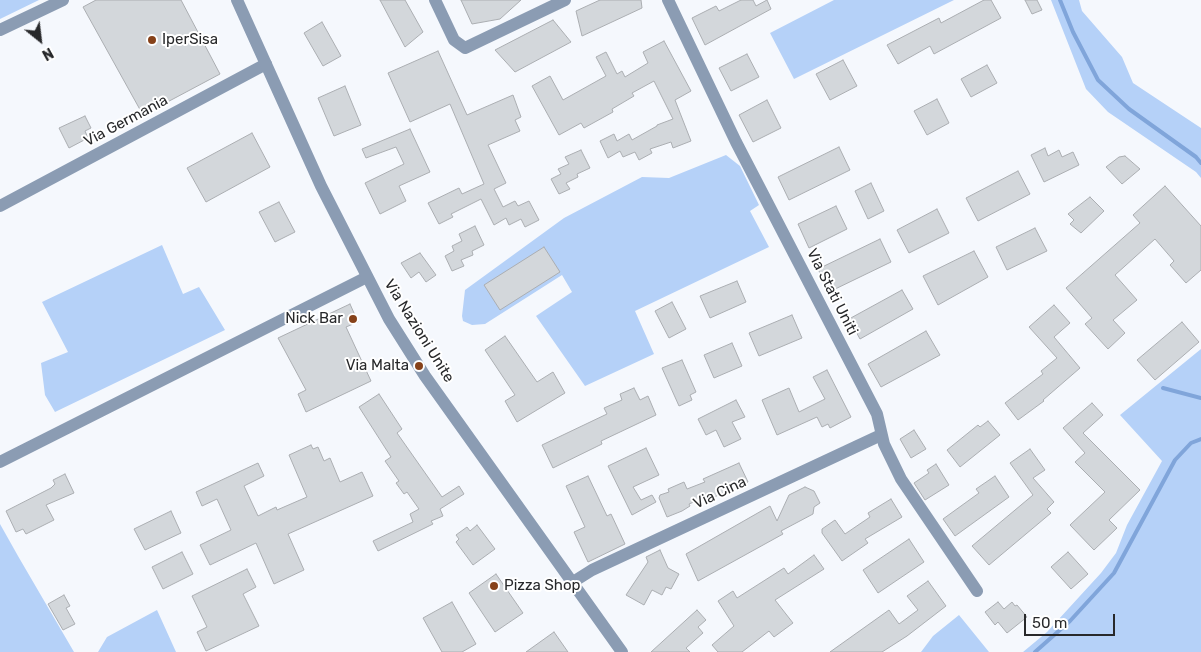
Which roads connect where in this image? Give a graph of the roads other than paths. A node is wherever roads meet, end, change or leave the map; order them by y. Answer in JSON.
{"nodes":[{"id":1,"x":63,"y":0,"type":"edge"},
{"id":2,"x":237,"y":0,"type":"edge"},
{"id":3,"x":435,"y":0,"type":"edge"},
{"id":4,"x":565,"y":0,"type":"edge"},
{"id":5,"x":668,"y":0,"type":"edge"},
{"id":6,"x":0,"y":30,"type":"edge"},
{"id":7,"x":266,"y":64,"type":"junction"},
{"id":8,"x":0,"y":206,"type":"edge"},
{"id":9,"x":367,"y":277,"type":"junction"},
{"id":10,"x":881,"y":435,"type":"junction"},
{"id":11,"x":0,"y":462,"type":"edge"},
{"id":12,"x":573,"y":582,"type":"junction"},
{"id":13,"x":977,"y":591,"type":"dead end"},
{"id":14,"x":622,"y":652,"type":"edge"}],
"edges":[{"from":1,"to":6,"type":"street"},
{"from":2,"to":7,"type":"street","name":"Via Nazioni Unite"},
{"from":3,"to":4,"type":"street"},
{"from":5,"to":10,"type":"street","name":"Via Stati Uniti"},
{"from":7,"to":8,"type":"street","name":"Via Germania"},
{"from":7,"to":9,"type":"street","name":"Via Nazioni Unite"},
{"from":9,"to":11,"type":"street"},
{"from":9,"to":12,"type":"street","name":"Via Nazioni Unite"},
{"from":10,"to":12,"type":"street","name":"Via Cina"},
{"from":10,"to":13,"type":"street","name":"Via Stati Uniti"},
{"from":12,"to":14,"type":"street","name":"Via Nazioni Unite"}]}
